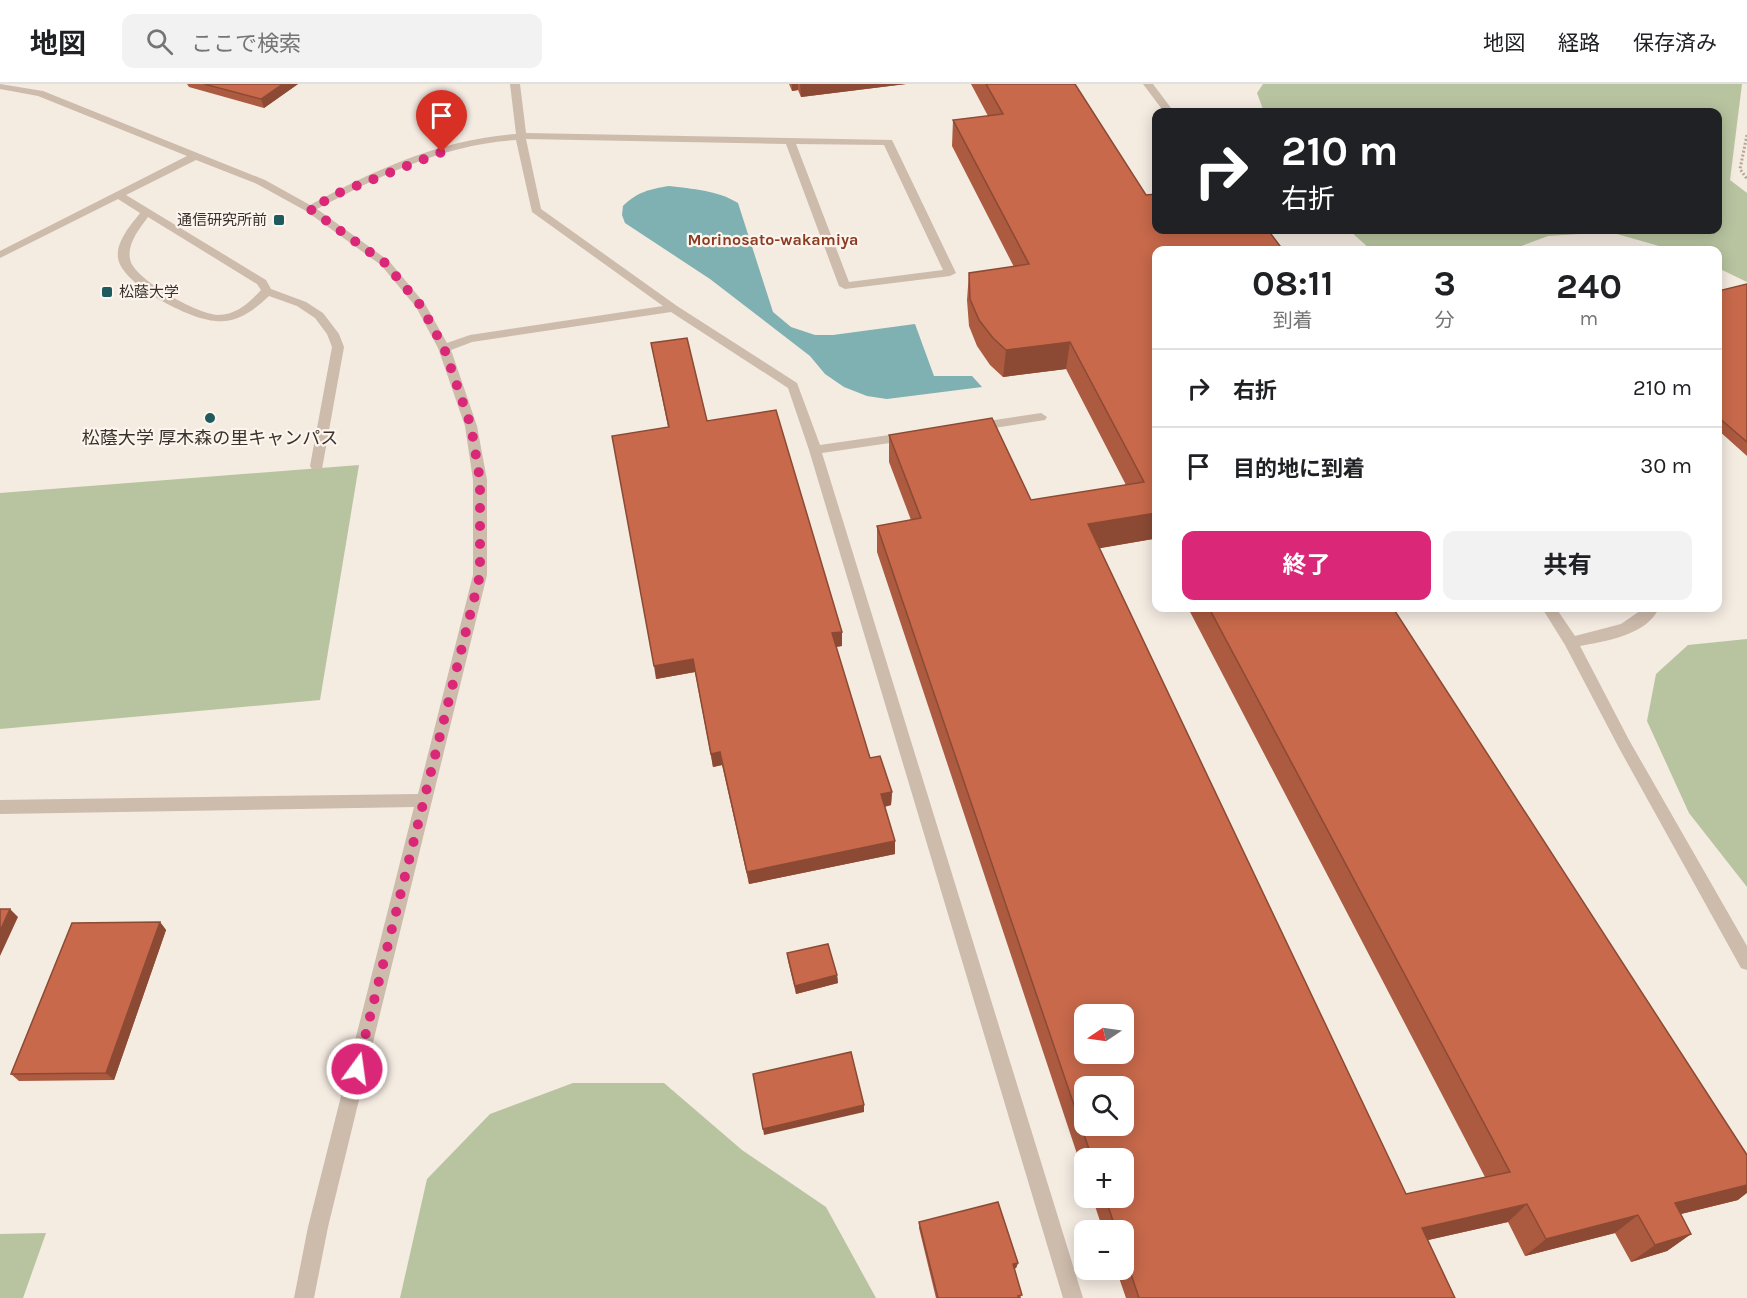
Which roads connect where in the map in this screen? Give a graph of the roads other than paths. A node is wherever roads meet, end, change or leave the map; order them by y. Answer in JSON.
{"nodes":[{"id":1,"x":515,"y":84,"type":"edge"},
{"id":2,"x":1148,"y":84,"type":"edge"},
{"id":3,"x":0,"y":86,"type":"edge"},
{"id":4,"x":1166,"y":108,"type":"edge"},
{"id":5,"x":521,"y":137,"type":"junction"},
{"id":6,"x":790,"y":142,"type":"junction"},
{"id":7,"x":197,"y":155,"type":"junction"},
{"id":8,"x":120,"y":196,"type":"junction"},
{"id":9,"x":310,"y":209,"type":"junction"},
{"id":10,"x":146,"y":212,"type":"junction"},
{"id":11,"x":0,"y":255,"type":"edge"},
{"id":12,"x":267,"y":291,"type":"junction"},
{"id":13,"x":673,"y":308,"type":"junction"},
{"id":14,"x":444,"y":348,"type":"junction"},
{"id":15,"x":1041,"y":417,"type":"dead end"},
{"id":16,"x":962,"y":429,"type":"edge"},
{"id":17,"x":928,"y":434,"type":"edge"},
{"id":18,"x":815,"y":450,"type":"junction"},
{"id":19,"x":317,"y":466,"type":"dead end"},
{"id":20,"x":1552,"y":612,"type":"edge"},
{"id":21,"x":1649,"y":612,"type":"edge"},
{"id":22,"x":1571,"y":642,"type":"junction"},
{"id":23,"x":424,"y":800,"type":"junction"},
{"id":24,"x":0,"y":807,"type":"edge"},
{"id":25,"x":1747,"y":962,"type":"edge"},
{"id":26,"x":303,"y":1298,"type":"edge"},
{"id":27,"x":1073,"y":1298,"type":"edge"}],
"edges":[{"from":1,"to":5,"type":"street"},
{"from":2,"to":4,"type":"street"},
{"from":3,"to":7,"type":"street"},
{"from":5,"to":6,"type":"street"},
{"from":5,"to":9,"type":"street"},
{"from":5,"to":13,"type":"street"},
{"from":6,"to":6,"type":"street"},
{"from":7,"to":8,"type":"street"},
{"from":7,"to":9,"type":"street"},
{"from":8,"to":10,"type":"street"},
{"from":8,"to":11,"type":"street"},
{"from":9,"to":14,"type":"street"},
{"from":10,"to":12,"type":"street"},
{"from":10,"to":12,"type":"street"},
{"from":12,"to":19,"type":"street"},
{"from":13,"to":14,"type":"street"},
{"from":13,"to":18,"type":"street"},
{"from":14,"to":23,"type":"street"},
{"from":15,"to":16,"type":"street"},
{"from":17,"to":18,"type":"street"},
{"from":18,"to":27,"type":"street"},
{"from":20,"to":22,"type":"street"},
{"from":21,"to":22,"type":"street"},
{"from":22,"to":25,"type":"street"},
{"from":23,"to":24,"type":"street"},
{"from":23,"to":26,"type":"street"}]}
